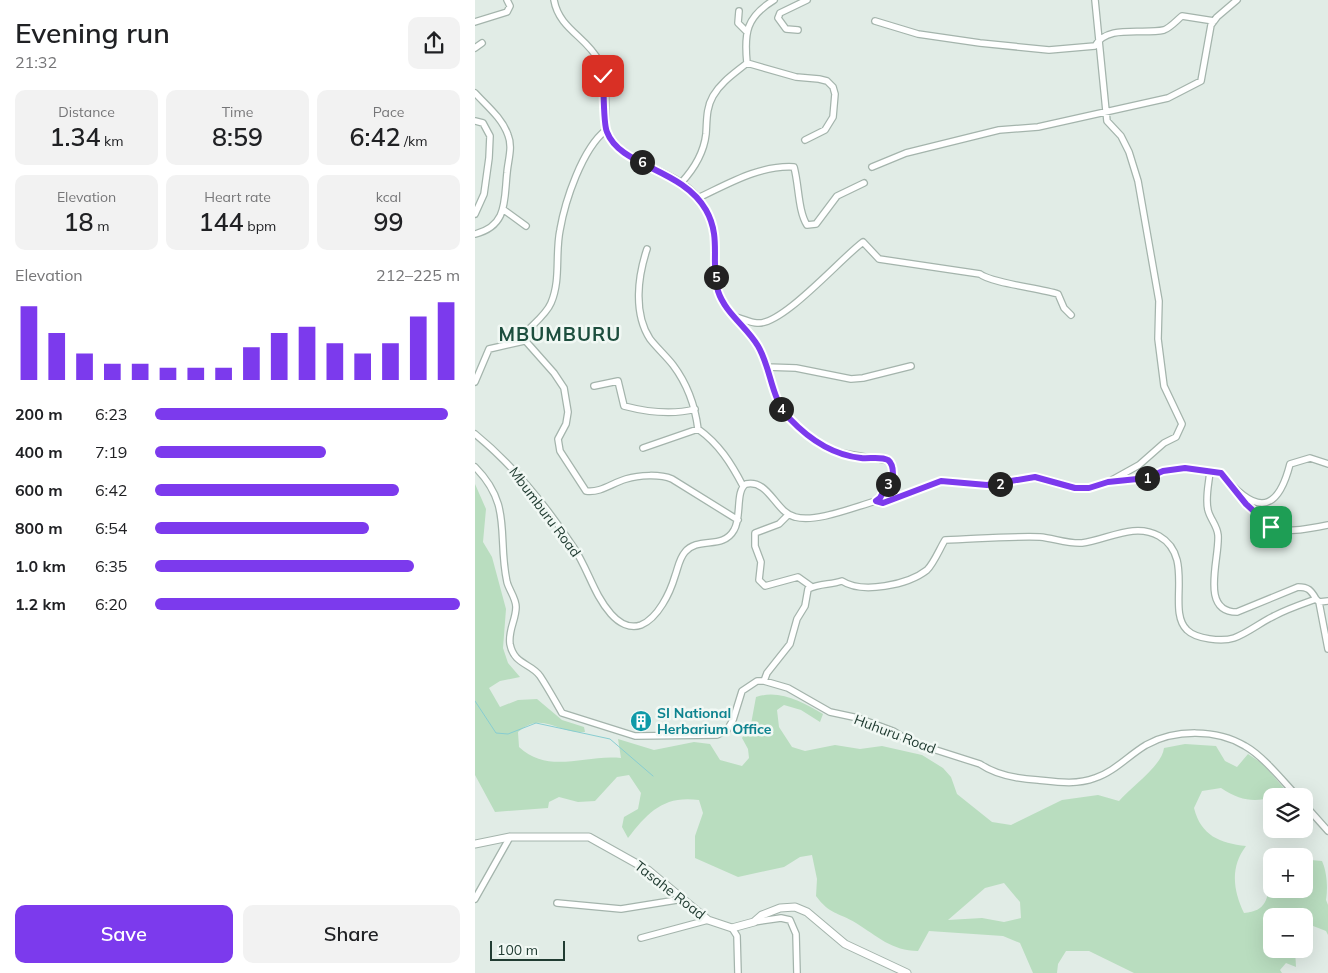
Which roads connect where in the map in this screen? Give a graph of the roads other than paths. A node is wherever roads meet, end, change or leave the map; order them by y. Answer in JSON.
{"nodes":[{"id":1,"x":507,"y":0,"type":"edge"},
{"id":2,"x":554,"y":0,"type":"edge"},
{"id":3,"x":774,"y":0,"type":"edge"},
{"id":4,"x":807,"y":0,"type":"edge"},
{"id":5,"x":1095,"y":0,"type":"edge"},
{"id":6,"x":1237,"y":0,"type":"edge"},
{"id":7,"x":739,"y":11,"type":"dead end"},
{"id":8,"x":875,"y":21,"type":"dead end"},
{"id":9,"x":1215,"y":21,"type":"junction"},
{"id":10,"x":475,"y":22,"type":"edge"},
{"id":11,"x":798,"y":30,"type":"dead end"},
{"id":12,"x":746,"y":31,"type":"junction"},
{"id":13,"x":1099,"y":39,"type":"junction"},
{"id":14,"x":482,"y":43,"type":"dead end"},
{"id":15,"x":475,"y":48,"type":"edge"},
{"id":16,"x":747,"y":63,"type":"junction"},
{"id":17,"x":475,"y":93,"type":"edge"},
{"id":18,"x":1107,"y":112,"type":"junction"},
{"id":19,"x":475,"y":121,"type":"edge"},
{"id":20,"x":606,"y":130,"type":"junction"},
{"id":21,"x":805,"y":140,"type":"dead end"},
{"id":22,"x":872,"y":166,"type":"dead end"},
{"id":23,"x":681,"y":183,"type":"junction"},
{"id":24,"x":864,"y":183,"type":"dead end"},
{"id":25,"x":698,"y":198,"type":"junction"},
{"id":26,"x":504,"y":210,"type":"junction"},
{"id":27,"x":475,"y":214,"type":"edge"},
{"id":28,"x":526,"y":226,"type":"dead end"},
{"id":29,"x":475,"y":234,"type":"edge"},
{"id":30,"x":647,"y":249,"type":"dead end"},
{"id":31,"x":1071,"y":315,"type":"dead end"},
{"id":32,"x":734,"y":316,"type":"junction"},
{"id":33,"x":524,"y":341,"type":"junction"},
{"id":34,"x":911,"y":366,"type":"dead end"},
{"id":35,"x":766,"y":367,"type":"junction"},
{"id":36,"x":475,"y":382,"type":"edge"},
{"id":37,"x":594,"y":386,"type":"dead end"},
{"id":38,"x":695,"y":410,"type":"junction"},
{"id":39,"x":698,"y":429,"type":"junction"},
{"id":40,"x":475,"y":434,"type":"edge"},
{"id":41,"x":643,"y":448,"type":"dead end"},
{"id":42,"x":1328,"y":464,"type":"edge"},
{"id":43,"x":475,"y":467,"type":"edge"},
{"id":44,"x":1210,"y":471,"type":"junction"},
{"id":45,"x":1108,"y":482,"type":"junction"},
{"id":46,"x":743,"y":486,"type":"junction"},
{"id":47,"x":1238,"y":494,"type":"junction"},
{"id":48,"x":876,"y":501,"type":"junction"},
{"id":49,"x":788,"y":515,"type":"junction"},
{"id":50,"x":738,"y":520,"type":"junction"},
{"id":51,"x":1328,"y":525,"type":"edge"},
{"id":52,"x":812,"y":587,"type":"junction"},
{"id":53,"x":1318,"y":600,"type":"junction"},
{"id":54,"x":1328,"y":601,"type":"edge"},
{"id":55,"x":1328,"y":649,"type":"edge"},
{"id":56,"x":764,"y":681,"type":"junction"},
{"id":57,"x":1289,"y":788,"type":"edge"},
{"id":58,"x":1313,"y":814,"type":"edge"},
{"id":59,"x":1328,"y":831,"type":"edge"},
{"id":60,"x":509,"y":837,"type":"junction"},
{"id":61,"x":476,"y":842,"type":"edge"},
{"id":62,"x":475,"y":899,"type":"edge"},
{"id":63,"x":683,"y":899,"type":"junction"},
{"id":64,"x":557,"y":903,"type":"dead end"},
{"id":65,"x":708,"y":920,"type":"junction"},
{"id":66,"x":754,"y":922,"type":"junction"},
{"id":67,"x":732,"y":928,"type":"junction"},
{"id":68,"x":641,"y":938,"type":"dead end"},
{"id":69,"x":738,"y":973,"type":"edge"},
{"id":70,"x":797,"y":973,"type":"edge"},
{"id":71,"x":907,"y":973,"type":"edge"}],
"edges":[{"from":1,"to":10,"type":"street"},
{"from":2,"to":20,"type":"street"},
{"from":3,"to":12,"type":"street"},
{"from":4,"to":11,"type":"street"},
{"from":5,"to":13,"type":"street"},
{"from":6,"to":9,"type":"street"},
{"from":7,"to":12,"type":"street"},
{"from":8,"to":13,"type":"street"},
{"from":9,"to":13,"type":"street"},
{"from":9,"to":18,"type":"street"},
{"from":12,"to":16,"type":"street"},
{"from":13,"to":18,"type":"street"},
{"from":14,"to":15,"type":"street"},
{"from":16,"to":21,"type":"street"},
{"from":16,"to":23,"type":"street"},
{"from":17,"to":26,"type":"street"},
{"from":18,"to":22,"type":"street"},
{"from":18,"to":45,"type":"street"},
{"from":19,"to":27,"type":"street"},
{"from":20,"to":23,"type":"street"},
{"from":20,"to":33,"type":"street"},
{"from":23,"to":25,"type":"street"},
{"from":24,"to":25,"type":"street"},
{"from":25,"to":32,"type":"street"},
{"from":26,"to":28,"type":"street"},
{"from":26,"to":29,"type":"street"},
{"from":30,"to":38,"type":"street"},
{"from":31,"to":32,"type":"street"},
{"from":32,"to":35,"type":"street"},
{"from":33,"to":36,"type":"street"},
{"from":33,"to":50,"type":"street"},
{"from":34,"to":35,"type":"street"},
{"from":35,"to":48,"type":"street"},
{"from":37,"to":38,"type":"street"},
{"from":38,"to":39,"type":"street"},
{"from":39,"to":41,"type":"street"},
{"from":39,"to":46,"type":"street"},
{"from":40,"to":50,"type":"street","name":"Mbumburu Road"},
{"from":42,"to":47,"type":"street"},
{"from":43,"to":56,"type":"street"},
{"from":44,"to":45,"type":"street"},
{"from":44,"to":47,"type":"street"},
{"from":44,"to":53,"type":"street"},
{"from":45,"to":48,"type":"street"},
{"from":46,"to":49,"type":"street"},
{"from":46,"to":50,"type":"street","name":"Mbumburu Road"},
{"from":47,"to":51,"type":"street"},
{"from":48,"to":49,"type":"street"},
{"from":49,"to":52,"type":"street"},
{"from":52,"to":53,"type":"street"},
{"from":52,"to":56,"type":"street"},
{"from":53,"to":54,"type":"street"},
{"from":53,"to":55,"type":"street"},
{"from":56,"to":57,"type":"street","name":"Huhuru Road"},
{"from":58,"to":59,"type":"street"},
{"from":60,"to":61,"type":"street","name":"Tasahe Road"},
{"from":60,"to":62,"type":"street"},
{"from":60,"to":63,"type":"street","name":"Tasahe Road"},
{"from":63,"to":64,"type":"street"},
{"from":63,"to":65,"type":"street","name":"Tasahe Road"},
{"from":65,"to":67,"type":"street","name":"Tasahe Road"},
{"from":65,"to":68,"type":"street"},
{"from":66,"to":67,"type":"street"},
{"from":66,"to":70,"type":"street"},
{"from":66,"to":71,"type":"street"},
{"from":67,"to":69,"type":"street"}]}
